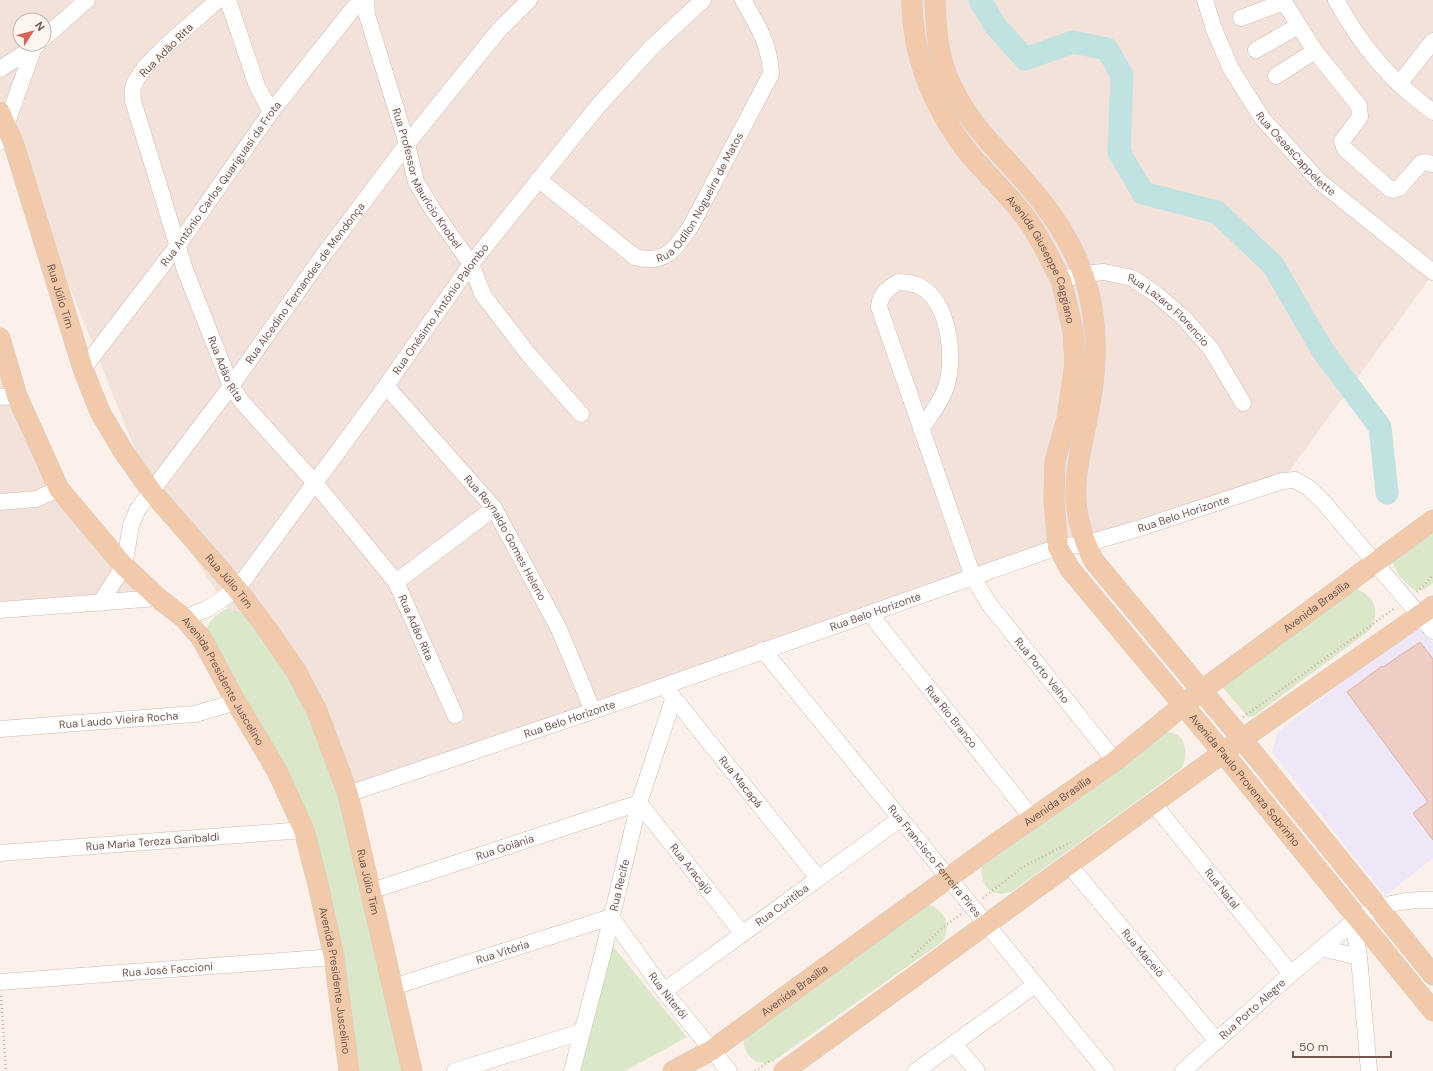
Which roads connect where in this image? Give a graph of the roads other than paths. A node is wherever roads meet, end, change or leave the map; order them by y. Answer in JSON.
{"nodes":[{"id":1,"x":87,"y":0,"type":"edge"},
{"id":2,"x":218,"y":0,"type":"edge"},
{"id":3,"x":228,"y":0,"type":"edge"},
{"id":4,"x":360,"y":0,"type":"edge"},
{"id":5,"x":366,"y":0,"type":"edge"},
{"id":6,"x":529,"y":0,"type":"edge"},
{"id":7,"x":703,"y":0,"type":"edge"},
{"id":8,"x":743,"y":0,"type":"edge"},
{"id":9,"x":912,"y":0,"type":"edge"},
{"id":10,"x":935,"y":0,"type":"edge"},
{"id":11,"x":1205,"y":0,"type":"edge"},
{"id":12,"x":1336,"y":0,"type":"edge"},
{"id":13,"x":1286,"y":1,"type":"edge"},
{"id":14,"x":1241,"y":18,"type":"dead end"},
{"id":15,"x":1298,"y":26,"type":"junction"},
{"id":16,"x":52,"y":31,"type":"edge"},
{"id":17,"x":1433,"y":41,"type":"edge"},
{"id":18,"x":1256,"y":50,"type":"dead end"},
{"id":19,"x":1315,"y":51,"type":"junction"},
{"id":20,"x":26,"y":52,"type":"edge"},
{"id":21,"x":35,"y":52,"type":"edge"},
{"id":22,"x":0,"y":69,"type":"edge"},
{"id":23,"x":1276,"y":76,"type":"dead end"},
{"id":24,"x":1399,"y":84,"type":"junction"},
{"id":25,"x":271,"y":112,"type":"junction"},
{"id":26,"x":1433,"y":112,"type":"edge"},
{"id":27,"x":2,"y":127,"type":"edge"},
{"id":28,"x":407,"y":144,"type":"junction"},
{"id":29,"x":1433,"y":164,"type":"edge"},
{"id":30,"x":538,"y":178,"type":"junction"},
{"id":31,"x":178,"y":245,"type":"junction"},
{"id":32,"x":471,"y":264,"type":"junction"},
{"id":33,"x":1433,"y":272,"type":"edge"},
{"id":34,"x":1082,"y":274,"type":"junction"},
{"id":35,"x":1061,"y":280,"type":"junction"},
{"id":36,"x":0,"y":338,"type":"edge"},
{"id":37,"x":83,"y":369,"type":"junction"},
{"id":38,"x":231,"y":386,"type":"junction"},
{"id":39,"x":386,"y":386,"type":"junction"},
{"id":40,"x":9,"y":396,"type":"edge"},
{"id":41,"x":1243,"y":403,"type":"dead end"},
{"id":42,"x":581,"y":414,"type":"dead end"},
{"id":43,"x":921,"y":429,"type":"junction"},
{"id":44,"x":316,"y":483,"type":"junction"},
{"id":45,"x":59,"y":489,"type":"junction"},
{"id":46,"x":152,"y":492,"type":"junction"},
{"id":47,"x":0,"y":502,"type":"edge"},
{"id":48,"x":494,"y":508,"type":"junction"},
{"id":49,"x":1433,"y":520,"type":"edge"},
{"id":50,"x":1085,"y":544,"type":"junction"},
{"id":51,"x":1058,"y":547,"type":"junction"},
{"id":52,"x":1376,"y":563,"type":"junction"},
{"id":53,"x":124,"y":566,"type":"junction"},
{"id":54,"x":973,"y":577,"type":"junction"},
{"id":55,"x":396,"y":582,"type":"junction"},
{"id":56,"x":237,"y":589,"type":"junction"},
{"id":57,"x":158,"y":598,"type":"junction"},
{"id":58,"x":100,"y":603,"type":"junction"},
{"id":59,"x":0,"y":610,"type":"edge"},
{"id":60,"x":1426,"y":611,"type":"edge"},
{"id":61,"x":870,"y":614,"type":"junction"},
{"id":62,"x":184,"y":618,"type":"junction"},
{"id":63,"x":1433,"y":631,"type":"edge"},
{"id":64,"x":762,"y":650,"type":"junction"},
{"id":65,"x":665,"y":686,"type":"junction"},
{"id":66,"x":1201,"y":691,"type":"junction"},
{"id":67,"x":673,"y":700,"type":"junction"},
{"id":68,"x":236,"y":702,"type":"junction"},
{"id":69,"x":1184,"y":705,"type":"junction"},
{"id":70,"x":593,"y":711,"type":"junction"},
{"id":71,"x":455,"y":715,"type":"dead end"},
{"id":72,"x":0,"y":729,"type":"edge"},
{"id":73,"x":1242,"y":739,"type":"junction"},
{"id":74,"x":1224,"y":754,"type":"junction"},
{"id":75,"x":1115,"y":760,"type":"junction"},
{"id":76,"x":348,"y":794,"type":"junction"},
{"id":77,"x":639,"y":803,"type":"junction"},
{"id":78,"x":1153,"y":803,"type":"junction"},
{"id":79,"x":1032,"y":818,"type":"junction"},
{"id":80,"x":900,"y":819,"type":"junction"},
{"id":81,"x":304,"y":830,"type":"junction"},
{"id":82,"x":0,"y":853,"type":"edge"},
{"id":83,"x":1069,"y":865,"type":"junction"},
{"id":84,"x":948,"y":877,"type":"junction"},
{"id":85,"x":818,"y":878,"type":"junction"},
{"id":86,"x":371,"y":891,"type":"junction"},
{"id":87,"x":1433,"y":900,"type":"edge"},
{"id":88,"x":1378,"y":908,"type":"junction"},
{"id":89,"x":612,"y":917,"type":"junction"},
{"id":90,"x":1356,"y":920,"type":"junction"},
{"id":91,"x":986,"y":925,"type":"junction"},
{"id":92,"x":743,"y":934,"type":"junction"},
{"id":93,"x":1321,"y":948,"type":"junction"},
{"id":94,"x":334,"y":957,"type":"junction"},
{"id":95,"x":1359,"y":957,"type":"junction"},
{"id":96,"x":1291,"y":974,"type":"junction"},
{"id":97,"x":1433,"y":975,"type":"edge"},
{"id":98,"x":0,"y":982,"type":"edge"},
{"id":99,"x":1035,"y":984,"type":"junction"},
{"id":100,"x":393,"y":987,"type":"junction"},
{"id":101,"x":664,"y":991,"type":"junction"},
{"id":102,"x":1433,"y":1011,"type":"edge"},
{"id":103,"x":581,"y":1032,"type":"junction"},
{"id":104,"x":1217,"y":1041,"type":"junction"},
{"id":105,"x":954,"y":1044,"type":"junction"},
{"id":106,"x":712,"y":1050,"type":"junction"},
{"id":107,"x":780,"y":1064,"type":"edge"},
{"id":108,"x":350,"y":1071,"type":"edge"},
{"id":109,"x":412,"y":1071,"type":"edge"},
{"id":110,"x":455,"y":1071,"type":"edge"},
{"id":111,"x":572,"y":1071,"type":"edge"},
{"id":112,"x":673,"y":1071,"type":"edge"},
{"id":113,"x":729,"y":1071,"type":"edge"},
{"id":114,"x":916,"y":1071,"type":"edge"},
{"id":115,"x":976,"y":1071,"type":"edge"},
{"id":116,"x":1106,"y":1071,"type":"edge"},
{"id":117,"x":1183,"y":1071,"type":"edge"},
{"id":118,"x":1369,"y":1071,"type":"edge"}],
"edges":[{"from":1,"to":16,"type":"street"},
{"from":2,"to":31,"type":"street","name":"Rua Adão Rita"},
{"from":3,"to":25,"type":"street"},
{"from":4,"to":25,"type":"street","name":"Rua Antônio Carlos Quariguasi da Frota"},
{"from":5,"to":28,"type":"street","name":"Rua Professor Maurício Knobel"},
{"from":6,"to":28,"type":"street","name":"Rua Alcedino Fernandes de Mendonça"},
{"from":7,"to":30,"type":"street","name":"Rua Onésimo Antônio Palombo"},
{"from":8,"to":30,"type":"street","name":"Rua Odilon Nogueira de Matos"},
{"from":9,"to":35,"type":"main road","name":"Avenida Giuseppe Caggiano"},
{"from":10,"to":34,"type":"main road"},
{"from":11,"to":33,"type":"street","name":"Rua OseasCappelette"},
{"from":12,"to":24,"type":"street"},
{"from":13,"to":14,"type":"street"},
{"from":13,"to":15,"type":"street"},
{"from":15,"to":18,"type":"street"},
{"from":15,"to":19,"type":"street"},
{"from":17,"to":24,"type":"street"},
{"from":19,"to":23,"type":"street"},
{"from":19,"to":29,"type":"street"},
{"from":20,"to":22,"type":"street"},
{"from":21,"to":27,"type":"street"},
{"from":24,"to":26,"type":"street"},
{"from":25,"to":31,"type":"street","name":"Rua Antônio Carlos Quariguasi da Frota"},
{"from":27,"to":37,"type":"main road","name":"Rua Júlio Tim"},
{"from":28,"to":32,"type":"street","name":"Rua Professor Maurício Knobel"},
{"from":28,"to":38,"type":"street","name":"Rua Alcedino Fernandes de Mendonça"},
{"from":30,"to":32,"type":"street","name":"Rua Onésimo Antônio Palombo"},
{"from":31,"to":37,"type":"street","name":"Rua Antônio Carlos Quariguasi da Frota"},
{"from":31,"to":38,"type":"street","name":"Rua Adão Rita"},
{"from":32,"to":39,"type":"street","name":"Rua Onésimo Antônio Palombo"},
{"from":32,"to":42,"type":"street","name":"Rua Professor Maurício Knobel"},
{"from":34,"to":35,"type":"street","name":"Rua Lazaro Florencio"},
{"from":34,"to":41,"type":"street","name":"Rua Lazaro Florencio"},
{"from":34,"to":50,"type":"main road"},
{"from":35,"to":51,"type":"main road","name":"Avenida Giuseppe Caggiano"},
{"from":36,"to":40,"type":"main road","name":"Avenida Presidente Juscelino"},
{"from":37,"to":46,"type":"main road","name":"Rua Júlio Tim"},
{"from":38,"to":44,"type":"street","name":"Rua Adão Rita"},
{"from":38,"to":46,"type":"street","name":"Rua Alcedino Fernandes de Mendonça"},
{"from":39,"to":44,"type":"street","name":"Rua Onésimo Antônio Palombo"},
{"from":39,"to":48,"type":"street","name":"Rua Reynaldo Gomes Heleno"},
{"from":40,"to":45,"type":"main road","name":"Avenida Presidente Juscelino"},
{"from":43,"to":43,"type":"street","name":"Rua Porto Velho"},
{"from":43,"to":54,"type":"street","name":"Rua Porto Velho"},
{"from":44,"to":55,"type":"street","name":"Rua Adão Rita"},
{"from":44,"to":56,"type":"street","name":"Rua Onésimo Antônio Palombo"},
{"from":45,"to":47,"type":"street"},
{"from":45,"to":53,"type":"main road","name":"Avenida Presidente Juscelino"},
{"from":46,"to":53,"type":"street","name":"Rua Alcedino Fernandes de Mendonça"},
{"from":46,"to":56,"type":"main road","name":"Rua Júlio Tim"},
{"from":48,"to":55,"type":"street"},
{"from":48,"to":70,"type":"street","name":"Rua Reynaldo Gomes Heleno"},
{"from":49,"to":52,"type":"main road","name":"Avenida Brasília"},
{"from":50,"to":51,"type":"street","name":"Rua Belo Horizonte"},
{"from":50,"to":52,"type":"street","name":"Rua Belo Horizonte"},
{"from":50,"to":66,"type":"main road","name":"Avenida Paulo Provenza Sobrinho"},
{"from":51,"to":54,"type":"street","name":"Rua Belo Horizonte"},
{"from":51,"to":69,"type":"main road","name":"Avenida Paulo Provenza Sobrinho"},
{"from":52,"to":60,"type":"street"},
{"from":52,"to":66,"type":"main road","name":"Avenida Brasília"},
{"from":53,"to":57,"type":"main road","name":"Avenida Presidente Juscelino"},
{"from":53,"to":58,"type":"street","name":"Rua Alcedino Fernandes de Mendonça"},
{"from":54,"to":61,"type":"street","name":"Rua Belo Horizonte"},
{"from":54,"to":75,"type":"street","name":"Rua Porto Velho"},
{"from":55,"to":71,"type":"street","name":"Rua Adão Rita"},
{"from":56,"to":62,"type":"street","name":"Rua Onésimo Antônio Palombo"},
{"from":56,"to":76,"type":"main road","name":"Rua Júlio Tim"},
{"from":57,"to":58,"type":"street"},
{"from":57,"to":62,"type":"main road","name":"Avenida Presidente Juscelino"},
{"from":58,"to":59,"type":"street"},
{"from":60,"to":63,"type":"street"},
{"from":60,"to":73,"type":"main road"},
{"from":61,"to":64,"type":"street","name":"Rua Belo Horizonte"},
{"from":61,"to":79,"type":"street","name":"Rua Rio Branco"},
{"from":62,"to":68,"type":"main road","name":"Avenida Presidente Juscelino"},
{"from":64,"to":65,"type":"street","name":"Rua Belo Horizonte"},
{"from":64,"to":80,"type":"street","name":"Rua Francisco Ferreira Pires"},
{"from":65,"to":67,"type":"street","name":"Rua Macapá"},
{"from":65,"to":70,"type":"street","name":"Rua Belo Horizonte"},
{"from":66,"to":69,"type":"main road","name":"Avenida Brasília"},
{"from":66,"to":73,"type":"main road","name":"Avenida Paulo Provenza Sobrinho"},
{"from":67,"to":77,"type":"street","name":"Rua Recife"},
{"from":67,"to":85,"type":"street","name":"Rua Macapá"},
{"from":68,"to":72,"type":"street","name":"Rua Laudo Vieira Rocha"},
{"from":68,"to":81,"type":"main road","name":"Avenida Presidente Juscelino"},
{"from":69,"to":74,"type":"main road","name":"Avenida Paulo Provenza Sobrinho"},
{"from":69,"to":75,"type":"main road","name":"Avenida Brasília"},
{"from":70,"to":76,"type":"street","name":"Rua Belo Horizonte"},
{"from":73,"to":74,"type":"main road"},
{"from":73,"to":88,"type":"main road","name":"Avenida Paulo Provenza Sobrinho"},
{"from":74,"to":78,"type":"main road"},
{"from":74,"to":90,"type":"main road","name":"Avenida Paulo Provenza Sobrinho"},
{"from":75,"to":79,"type":"main road","name":"Avenida Brasília"},
{"from":76,"to":86,"type":"main road","name":"Rua Júlio Tim"},
{"from":77,"to":86,"type":"street","name":"Rua Goiânia"},
{"from":77,"to":89,"type":"street","name":"Rua Recife"},
{"from":77,"to":92,"type":"street","name":"Rua Aracajú"},
{"from":78,"to":83,"type":"main road"},
{"from":78,"to":96,"type":"street","name":"Rua Natal"},
{"from":79,"to":84,"type":"main road","name":"Avenida Brasília"},
{"from":80,"to":84,"type":"street","name":"Rua Francisco Ferreira Pires"},
{"from":80,"to":85,"type":"street","name":"Rua Curitiba"},
{"from":81,"to":82,"type":"street","name":"Rua Maria Tereza Garibaldi"},
{"from":81,"to":94,"type":"main road","name":"Avenida Presidente Juscelino"},
{"from":83,"to":91,"type":"main road"},
{"from":83,"to":104,"type":"street","name":"Rua Maceió"},
{"from":84,"to":91,"type":"street","name":"Rua Francisco Ferreira Pires"},
{"from":84,"to":106,"type":"main road","name":"Avenida Brasília"},
{"from":85,"to":92,"type":"street","name":"Rua Curitiba"},
{"from":86,"to":100,"type":"main road","name":"Rua Júlio Tim"},
{"from":87,"to":88,"type":"street","name":"Rua Porto Alegre"},
{"from":88,"to":90,"type":"street","name":"Rua Porto Alegre"},
{"from":88,"to":97,"type":"main road","name":"Avenida Paulo Provenza Sobrinho"},
{"from":89,"to":100,"type":"street","name":"Rua Vitória"},
{"from":89,"to":101,"type":"street","name":"Rua Niterói"},
{"from":89,"to":103,"type":"street","name":"Rua Recife"},
{"from":90,"to":93,"type":"street","name":"Rua Porto Alegre"},
{"from":90,"to":95,"type":"street"},
{"from":90,"to":102,"type":"main road","name":"Avenida Paulo Provenza Sobrinho"},
{"from":91,"to":99,"type":"street","name":"Rua Francisco Ferreira Pires"},
{"from":91,"to":107,"type":"main road"},
{"from":92,"to":101,"type":"street","name":"Rua Curitiba"},
{"from":93,"to":95,"type":"street"},
{"from":93,"to":96,"type":"street","name":"Rua Porto Alegre"},
{"from":94,"to":98,"type":"street","name":"Rua José Faccioni"},
{"from":94,"to":108,"type":"main road","name":"Avenida Presidente Juscelino"},
{"from":95,"to":118,"type":"street"},
{"from":96,"to":104,"type":"street","name":"Rua Porto Alegre"},
{"from":99,"to":105,"type":"street"},
{"from":99,"to":116,"type":"street","name":"Rua Francisco Ferreira Pires"},
{"from":100,"to":109,"type":"main road","name":"Rua Júlio Tim"},
{"from":101,"to":106,"type":"street","name":"Rua Niterói"},
{"from":103,"to":110,"type":"street"},
{"from":103,"to":111,"type":"street","name":"Rua Recife"},
{"from":104,"to":117,"type":"street","name":"Rua Porto Alegre"},
{"from":105,"to":114,"type":"street"},
{"from":105,"to":115,"type":"street"},
{"from":106,"to":112,"type":"main road","name":"Avenida Brasília"},
{"from":106,"to":113,"type":"street","name":"Rua Niterói"}]}
